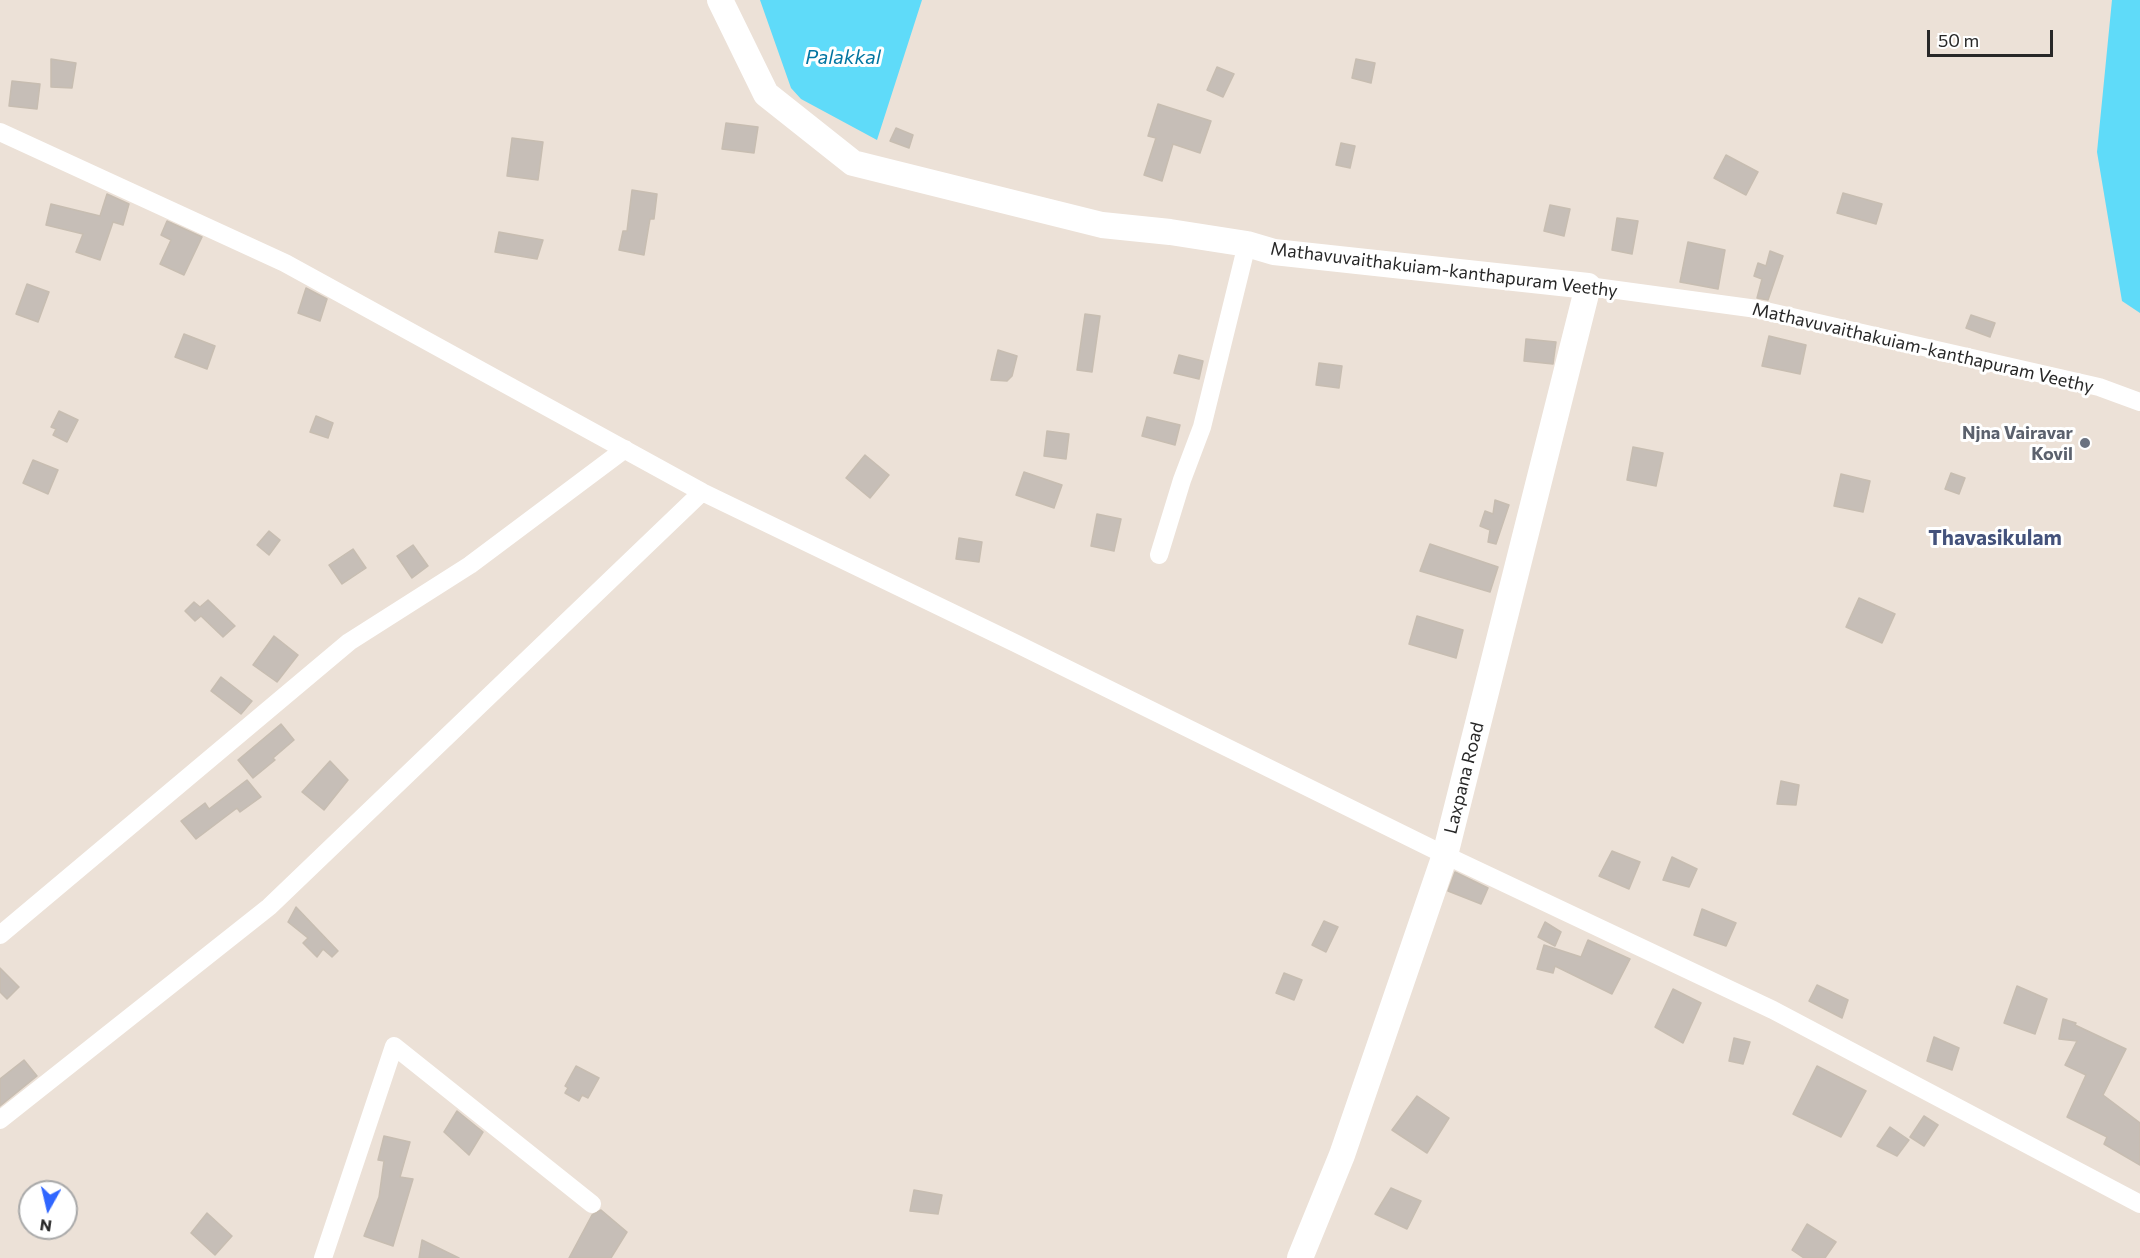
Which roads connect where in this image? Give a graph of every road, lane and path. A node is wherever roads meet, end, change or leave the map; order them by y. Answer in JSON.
{"nodes":[{"id":1,"x":720,"y":0,"type":"edge"},
{"id":2,"x":0,"y":132,"type":"edge"},
{"id":3,"x":1248,"y":244,"type":"junction"},
{"id":4,"x":1588,"y":286,"type":"junction"},
{"id":5,"x":2140,"y":402,"type":"edge"},
{"id":6,"x":625,"y":449,"type":"junction"},
{"id":7,"x":702,"y":492,"type":"junction"},
{"id":8,"x":1159,"y":555,"type":"dead end"},
{"id":9,"x":1444,"y":855,"type":"junction"},
{"id":10,"x":0,"y":935,"type":"edge"},
{"id":11,"x":0,"y":1120,"type":"edge"},
{"id":12,"x":592,"y":1204,"type":"dead end"},
{"id":13,"x":2140,"y":1204,"type":"edge"},
{"id":14,"x":323,"y":1258,"type":"edge"},
{"id":15,"x":1300,"y":1258,"type":"edge"}],
"edges":[{"from":1,"to":3,"type":"street","name":"Mathavuvaithakuiam-kanthapuram Veethy"},
{"from":2,"to":6,"type":"street"},
{"from":3,"to":4,"type":"street","name":"Mathavuvaithakuiam-kanthapuram Veethy"},
{"from":3,"to":8,"type":"street"},
{"from":4,"to":5,"type":"street","name":"Mathavuvaithakuiam-kanthapuram Veethy"},
{"from":4,"to":9,"type":"street","name":"Laxpana Road"},
{"from":6,"to":7,"type":"street"},
{"from":6,"to":10,"type":"street"},
{"from":7,"to":9,"type":"street"},
{"from":7,"to":11,"type":"street"},
{"from":9,"to":13,"type":"street"},
{"from":9,"to":15,"type":"street","name":"Laxpana Road"},
{"from":12,"to":14,"type":"street"}]}
